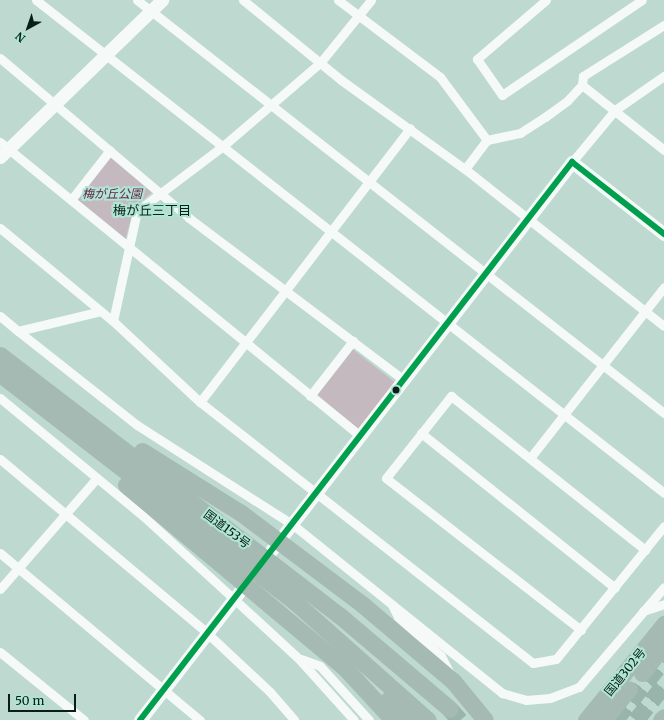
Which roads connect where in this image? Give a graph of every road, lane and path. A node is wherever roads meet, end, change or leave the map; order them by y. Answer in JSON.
{"nodes":[{"id":1,"x":36,"y":0,"type":"edge"},
{"id":2,"x":137,"y":0,"type":"edge"},
{"id":3,"x":162,"y":0,"type":"edge"},
{"id":4,"x":243,"y":0,"type":"edge"},
{"id":5,"x":338,"y":0,"type":"edge"},
{"id":6,"x":371,"y":0,"type":"edge"},
{"id":7,"x":546,"y":0,"type":"edge"},
{"id":8,"x":642,"y":0,"type":"edge"},
{"id":9,"x":150,"y":11,"type":"junction"},
{"id":10,"x":358,"y":16,"type":"junction"},
{"id":11,"x":664,"y":25,"type":"edge"},
{"id":12,"x":105,"y":54,"type":"junction"},
{"id":13,"x":0,"y":58,"type":"edge"},
{"id":14,"x":320,"y":63,"type":"junction"},
{"id":15,"x":664,"y":76,"type":"edge"},
{"id":16,"x":582,"y":85,"type":"junction"},
{"id":17,"x":56,"y":102,"type":"junction"},
{"id":18,"x":268,"y":106,"type":"junction"},
{"id":19,"x":615,"y":110,"type":"junction"},
{"id":20,"x":410,"y":128,"type":"junction"},
{"id":21,"x":486,"y":140,"type":"junction"},
{"id":22,"x":222,"y":146,"type":"junction"},
{"id":23,"x":3,"y":149,"type":"edge"},
{"id":24,"x":110,"y":150,"type":"junction"},
{"id":25,"x":664,"y":150,"type":"edge"},
{"id":26,"x":572,"y":162,"type":"junction"},
{"id":27,"x":465,"y":169,"type":"junction"},
{"id":28,"x":369,"y":182,"type":"junction"},
{"id":29,"x":160,"y":193,"type":"junction"},
{"id":30,"x":71,"y":200,"type":"junction"},
{"id":31,"x":528,"y":218,"type":"junction"},
{"id":32,"x":0,"y":228,"type":"edge"},
{"id":33,"x":331,"y":232,"type":"junction"},
{"id":34,"x":664,"y":234,"type":"edge"},
{"id":35,"x":130,"y":248,"type":"junction"},
{"id":36,"x":487,"y":272,"type":"junction"},
{"id":37,"x":664,"y":287,"type":"edge"},
{"id":38,"x":286,"y":290,"type":"junction"},
{"id":39,"x":101,"y":311,"type":"junction"},
{"id":40,"x":645,"y":311,"type":"junction"},
{"id":41,"x":0,"y":316,"type":"edge"},
{"id":42,"x":113,"y":321,"type":"junction"},
{"id":43,"x":447,"y":323,"type":"junction"},
{"id":44,"x":664,"y":326,"type":"edge"},
{"id":45,"x":18,"y":331,"type":"junction"},
{"id":46,"x":353,"y":341,"type":"junction"},
{"id":47,"x":246,"y":343,"type":"junction"},
{"id":48,"x":0,"y":355,"type":"edge"},
{"id":49,"x":603,"y":364,"type":"junction"},
{"id":50,"x":0,"y":374,"type":"edge"},
{"id":51,"x":404,"y":379,"type":"junction"},
{"id":52,"x":310,"y":396,"type":"junction"},
{"id":53,"x":0,"y":398,"type":"edge"},
{"id":54,"x":56,"y":399,"type":"junction"},
{"id":55,"x":200,"y":402,"type":"junction"},
{"id":56,"x":664,"y":413,"type":"edge"},
{"id":57,"x":49,"y":415,"type":"junction"},
{"id":58,"x":564,"y":415,"type":"junction"},
{"id":59,"x":421,"y":433,"type":"junction"},
{"id":60,"x":360,"y":436,"type":"junction"},
{"id":61,"x":530,"y":458,"type":"junction"},
{"id":62,"x":0,"y":459,"type":"edge"},
{"id":63,"x":156,"y":460,"type":"junction"},
{"id":64,"x":97,"y":478,"type":"junction"},
{"id":65,"x":664,"y":493,"type":"edge"},
{"id":66,"x":315,"y":494,"type":"junction"},
{"id":67,"x":181,"y":513,"type":"junction"},
{"id":68,"x":66,"y":515,"type":"junction"},
{"id":69,"x":291,"y":525,"type":"junction"},
{"id":70,"x":664,"y":526,"type":"edge"},
{"id":71,"x":646,"y":550,"type":"junction"},
{"id":72,"x":0,"y":553,"type":"edge"},
{"id":73,"x":17,"y":568,"type":"junction"},
{"id":74,"x":664,"y":587,"type":"edge"},
{"id":75,"x":615,"y":588,"type":"junction"},
{"id":76,"x":0,"y":589,"type":"edge"},
{"id":77,"x":236,"y":597,"type":"junction"},
{"id":78,"x":391,"y":602,"type":"junction"},
{"id":79,"x":664,"y":604,"type":"edge"},
{"id":80,"x":643,"y":612,"type":"junction"},
{"id":81,"x":664,"y":624,"type":"edge"},
{"id":82,"x":581,"y":630,"type":"junction"},
{"id":83,"x":207,"y":634,"type":"junction"},
{"id":84,"x":664,"y":645,"type":"edge"},
{"id":85,"x":0,"y":652,"type":"edge"},
{"id":86,"x":299,"y":659,"type":"junction"},
{"id":87,"x":641,"y":675,"type":"dead end"},
{"id":88,"x":453,"y":681,"type":"junction"},
{"id":89,"x":164,"y":689,"type":"junction"},
{"id":90,"x":629,"y":689,"type":"dead end"},
{"id":91,"x":453,"y":714,"type":"edge"},
{"id":92,"x":664,"y":717,"type":"edge"},
{"id":93,"x":84,"y":720,"type":"edge"},
{"id":94,"x":140,"y":720,"type":"edge"},
{"id":95,"x":200,"y":720,"type":"edge"},
{"id":96,"x":294,"y":720,"type":"edge"},
{"id":97,"x":354,"y":720,"type":"edge"},
{"id":98,"x":369,"y":720,"type":"edge"},
{"id":99,"x":393,"y":720,"type":"edge"},
{"id":100,"x":408,"y":720,"type":"edge"},
{"id":101,"x":428,"y":720,"type":"edge"},
{"id":102,"x":485,"y":720,"type":"edge"},
{"id":103,"x":586,"y":720,"type":"edge"},
{"id":104,"x":603,"y":720,"type":"edge"},
{"id":105,"x":661,"y":720,"type":"edge"}],
"edges":[{"from":1,"to":12,"type":"street"},
{"from":2,"to":9,"type":"street"},
{"from":3,"to":9,"type":"street"},
{"from":4,"to":14,"type":"street"},
{"from":5,"to":10,"type":"street"},
{"from":6,"to":10,"type":"street"},
{"from":7,"to":8,"type":"street"},
{"from":9,"to":12,"type":"street"},
{"from":9,"to":18,"type":"street"},
{"from":10,"to":14,"type":"street"},
{"from":10,"to":21,"type":"street"},
{"from":11,"to":16,"type":"street"},
{"from":12,"to":17,"type":"street"},
{"from":12,"to":22,"type":"street"},
{"from":13,"to":17,"type":"street"},
{"from":14,"to":18,"type":"street"},
{"from":14,"to":20,"type":"street"},
{"from":15,"to":19,"type":"street"},
{"from":16,"to":19,"type":"street"},
{"from":16,"to":21,"type":"street"},
{"from":17,"to":23,"type":"street"},
{"from":17,"to":24,"type":"street"},
{"from":18,"to":22,"type":"street"},
{"from":18,"to":28,"type":"street"},
{"from":19,"to":25,"type":"street"},
{"from":19,"to":26,"type":"street"},
{"from":20,"to":27,"type":"street"},
{"from":20,"to":28,"type":"street"},
{"from":21,"to":27,"type":"street"},
{"from":22,"to":29,"type":"street"},
{"from":22,"to":33,"type":"street"},
{"from":23,"to":30,"type":"street"},
{"from":24,"to":29,"type":"street"},
{"from":24,"to":30,"type":"street"},
{"from":26,"to":31,"type":"street"},
{"from":26,"to":34,"type":"street"},
{"from":27,"to":31,"type":"street"},
{"from":28,"to":33,"type":"street"},
{"from":28,"to":36,"type":"street"},
{"from":29,"to":35,"type":"street"},
{"from":29,"to":38,"type":"street"},
{"from":30,"to":35,"type":"street"},
{"from":31,"to":36,"type":"street"},
{"from":31,"to":40,"type":"street"},
{"from":32,"to":39,"type":"street"},
{"from":33,"to":38,"type":"street"},
{"from":33,"to":43,"type":"street"},
{"from":35,"to":42,"type":"street"},
{"from":35,"to":47,"type":"street"},
{"from":36,"to":43,"type":"street"},
{"from":36,"to":49,"type":"street"},
{"from":37,"to":40,"type":"street"},
{"from":38,"to":46,"type":"street"},
{"from":38,"to":47,"type":"street"},
{"from":39,"to":42,"type":"street"},
{"from":39,"to":45,"type":"street"},
{"from":40,"to":44,"type":"street"},
{"from":40,"to":49,"type":"street"},
{"from":41,"to":45,"type":"street"},
{"from":42,"to":55,"type":"street"},
{"from":43,"to":51,"type":"street"},
{"from":43,"to":58,"type":"street"},
{"from":45,"to":69,"type":"street"},
{"from":46,"to":51,"type":"street"},
{"from":46,"to":52,"type":"street"},
{"from":47,"to":52,"type":"street"},
{"from":47,"to":55,"type":"street"},
{"from":48,"to":54,"type":"highway","name":"国道153号"},
{"from":49,"to":56,"type":"street"},
{"from":49,"to":58,"type":"street"},
{"from":50,"to":57,"type":"highway","name":"国道153号"},
{"from":51,"to":60,"type":"street"},
{"from":52,"to":60,"type":"street"},
{"from":53,"to":64,"type":"street"},
{"from":54,"to":63,"type":"highway"},
{"from":54,"to":91,"type":"highway","name":"国道153号"},
{"from":55,"to":66,"type":"street"},
{"from":57,"to":67,"type":"highway","name":"国道153号"},
{"from":57,"to":99,"type":"highway"},
{"from":58,"to":61,"type":"street"},
{"from":58,"to":65,"type":"street"},
{"from":59,"to":61,"type":"street"},
{"from":59,"to":75,"type":"street"},
{"from":59,"to":82,"type":"street"},
{"from":60,"to":66,"type":"street"},
{"from":61,"to":71,"type":"street"},
{"from":62,"to":68,"type":"street"},
{"from":63,"to":88,"type":"highway"},
{"from":63,"to":91,"type":"highway"},
{"from":64,"to":68,"type":"street"},
{"from":64,"to":77,"type":"street"},
{"from":66,"to":69,"type":"street"},
{"from":66,"to":82,"type":"street"},
{"from":67,"to":100,"type":"highway"},
{"from":67,"to":101,"type":"highway","name":"国道153号"},
{"from":68,"to":73,"type":"street"},
{"from":68,"to":83,"type":"street"},
{"from":69,"to":77,"type":"street"},
{"from":69,"to":78,"type":"street"},
{"from":70,"to":71,"type":"street"},
{"from":71,"to":75,"type":"street"},
{"from":72,"to":73,"type":"street"},
{"from":73,"to":76,"type":"street"},
{"from":73,"to":89,"type":"street"},
{"from":74,"to":80,"type":"street"},
{"from":75,"to":82,"type":"street"},
{"from":77,"to":83,"type":"street"},
{"from":77,"to":86,"type":"street"},
{"from":78,"to":80,"type":"street"},
{"from":78,"to":88,"type":"street"},
{"from":79,"to":80,"type":"street"},
{"from":81,"to":103,"type":"highway","name":"国道302号"},
{"from":83,"to":89,"type":"street"},
{"from":83,"to":96,"type":"street"},
{"from":84,"to":87,"type":"highway"},
{"from":85,"to":93,"type":"street"},
{"from":86,"to":97,"type":"street"},
{"from":86,"to":98,"type":"street"},
{"from":88,"to":102,"type":"highway"},
{"from":89,"to":94,"type":"street"},
{"from":89,"to":95,"type":"street"},
{"from":90,"to":104,"type":"highway"},
{"from":92,"to":105,"type":"highway"}]}
